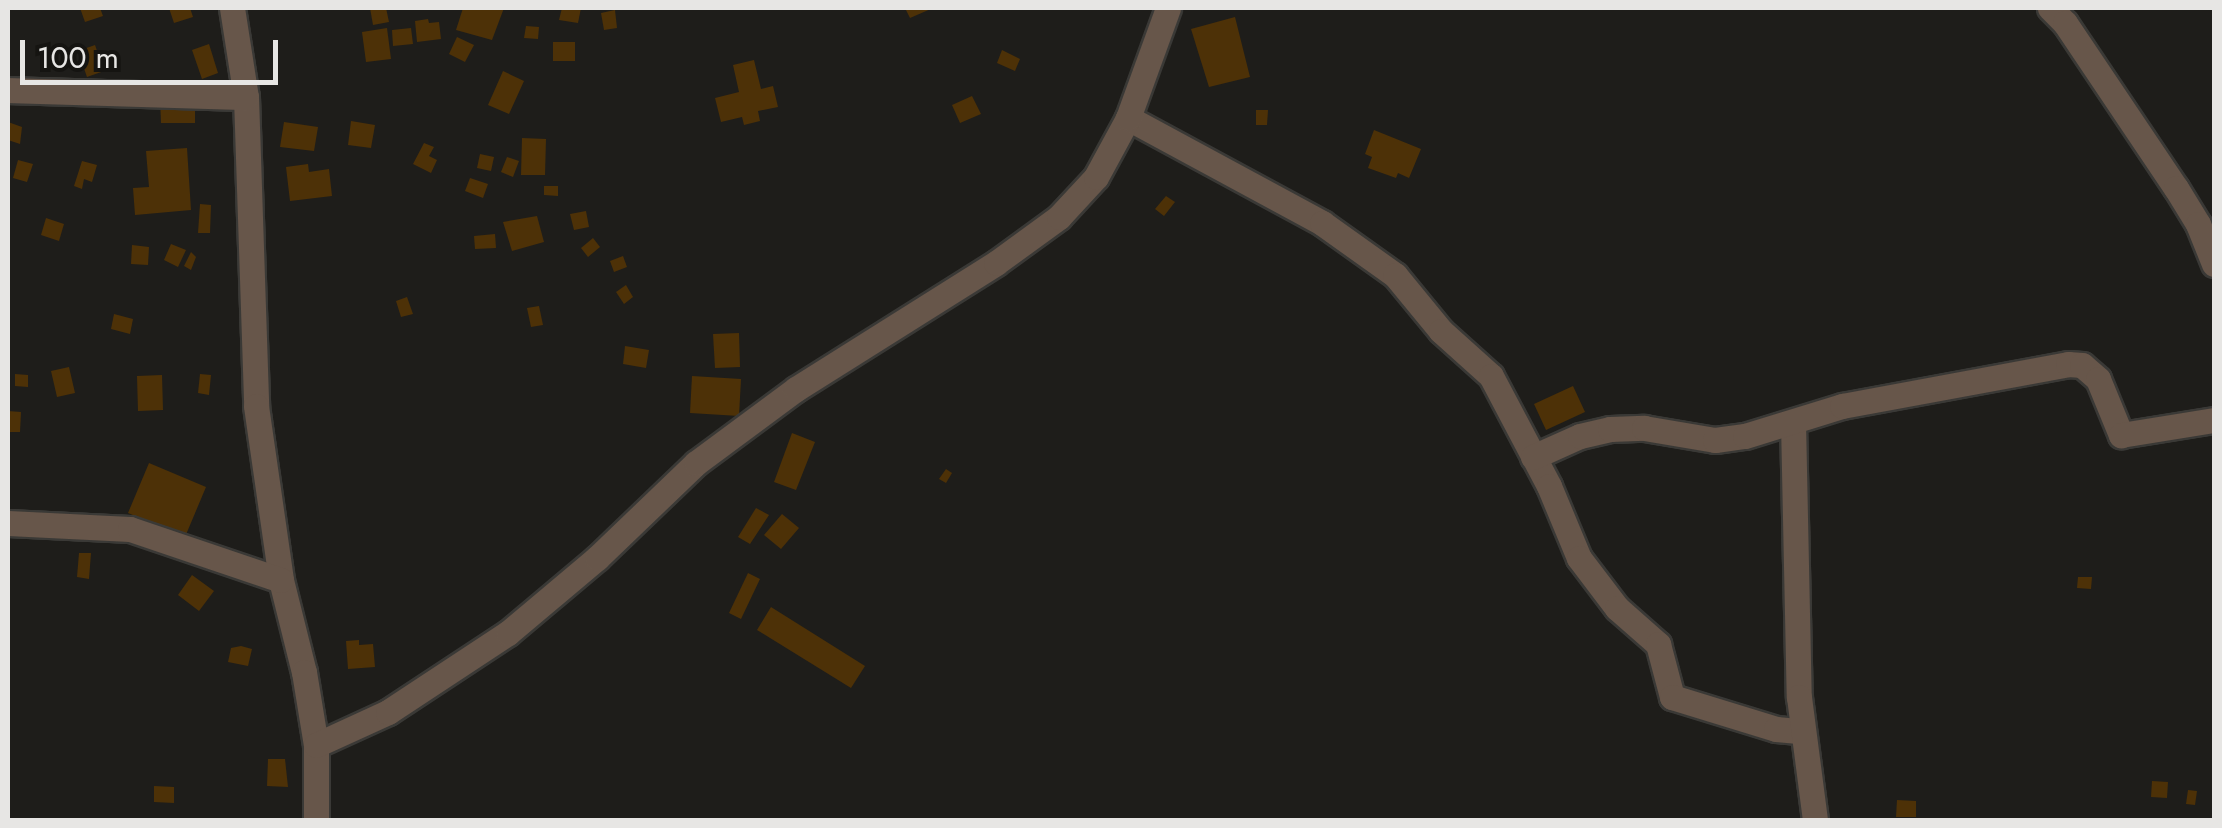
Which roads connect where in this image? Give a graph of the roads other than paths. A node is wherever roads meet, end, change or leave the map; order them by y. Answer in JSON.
{"nodes":[{"id":1,"x":238,"y":8,"type":"edge"},
{"id":2,"x":1168,"y":8,"type":"edge"},
{"id":3,"x":2050,"y":8,"type":"edge"},
{"id":4,"x":8,"y":90,"type":"edge"},
{"id":5,"x":246,"y":98,"type":"junction"},
{"id":6,"x":1128,"y":118,"type":"junction"},
{"id":7,"x":2214,"y":264,"type":"edge"},
{"id":8,"x":2214,"y":420,"type":"edge"},
{"id":9,"x":1794,"y":422,"type":"junction"},
{"id":10,"x":1533,"y":457,"type":"junction"},
{"id":11,"x":8,"y":523,"type":"edge"},
{"id":12,"x":281,"y":580,"type":"junction"},
{"id":13,"x":1801,"y":731,"type":"junction"},
{"id":14,"x":316,"y":745,"type":"junction"},
{"id":15,"x":316,"y":820,"type":"edge"},
{"id":16,"x":1816,"y":820,"type":"edge"}],
"edges":[{"from":1,"to":5,"type":"street"},
{"from":2,"to":6,"type":"street"},
{"from":3,"to":7,"type":"street"},
{"from":4,"to":5,"type":"street"},
{"from":5,"to":12,"type":"street"},
{"from":6,"to":10,"type":"street"},
{"from":6,"to":14,"type":"street"},
{"from":8,"to":9,"type":"street"},
{"from":9,"to":10,"type":"street"},
{"from":9,"to":13,"type":"street"},
{"from":10,"to":13,"type":"street"},
{"from":11,"to":12,"type":"street"},
{"from":12,"to":14,"type":"street"},
{"from":13,"to":16,"type":"street"},
{"from":14,"to":15,"type":"street"}]}
